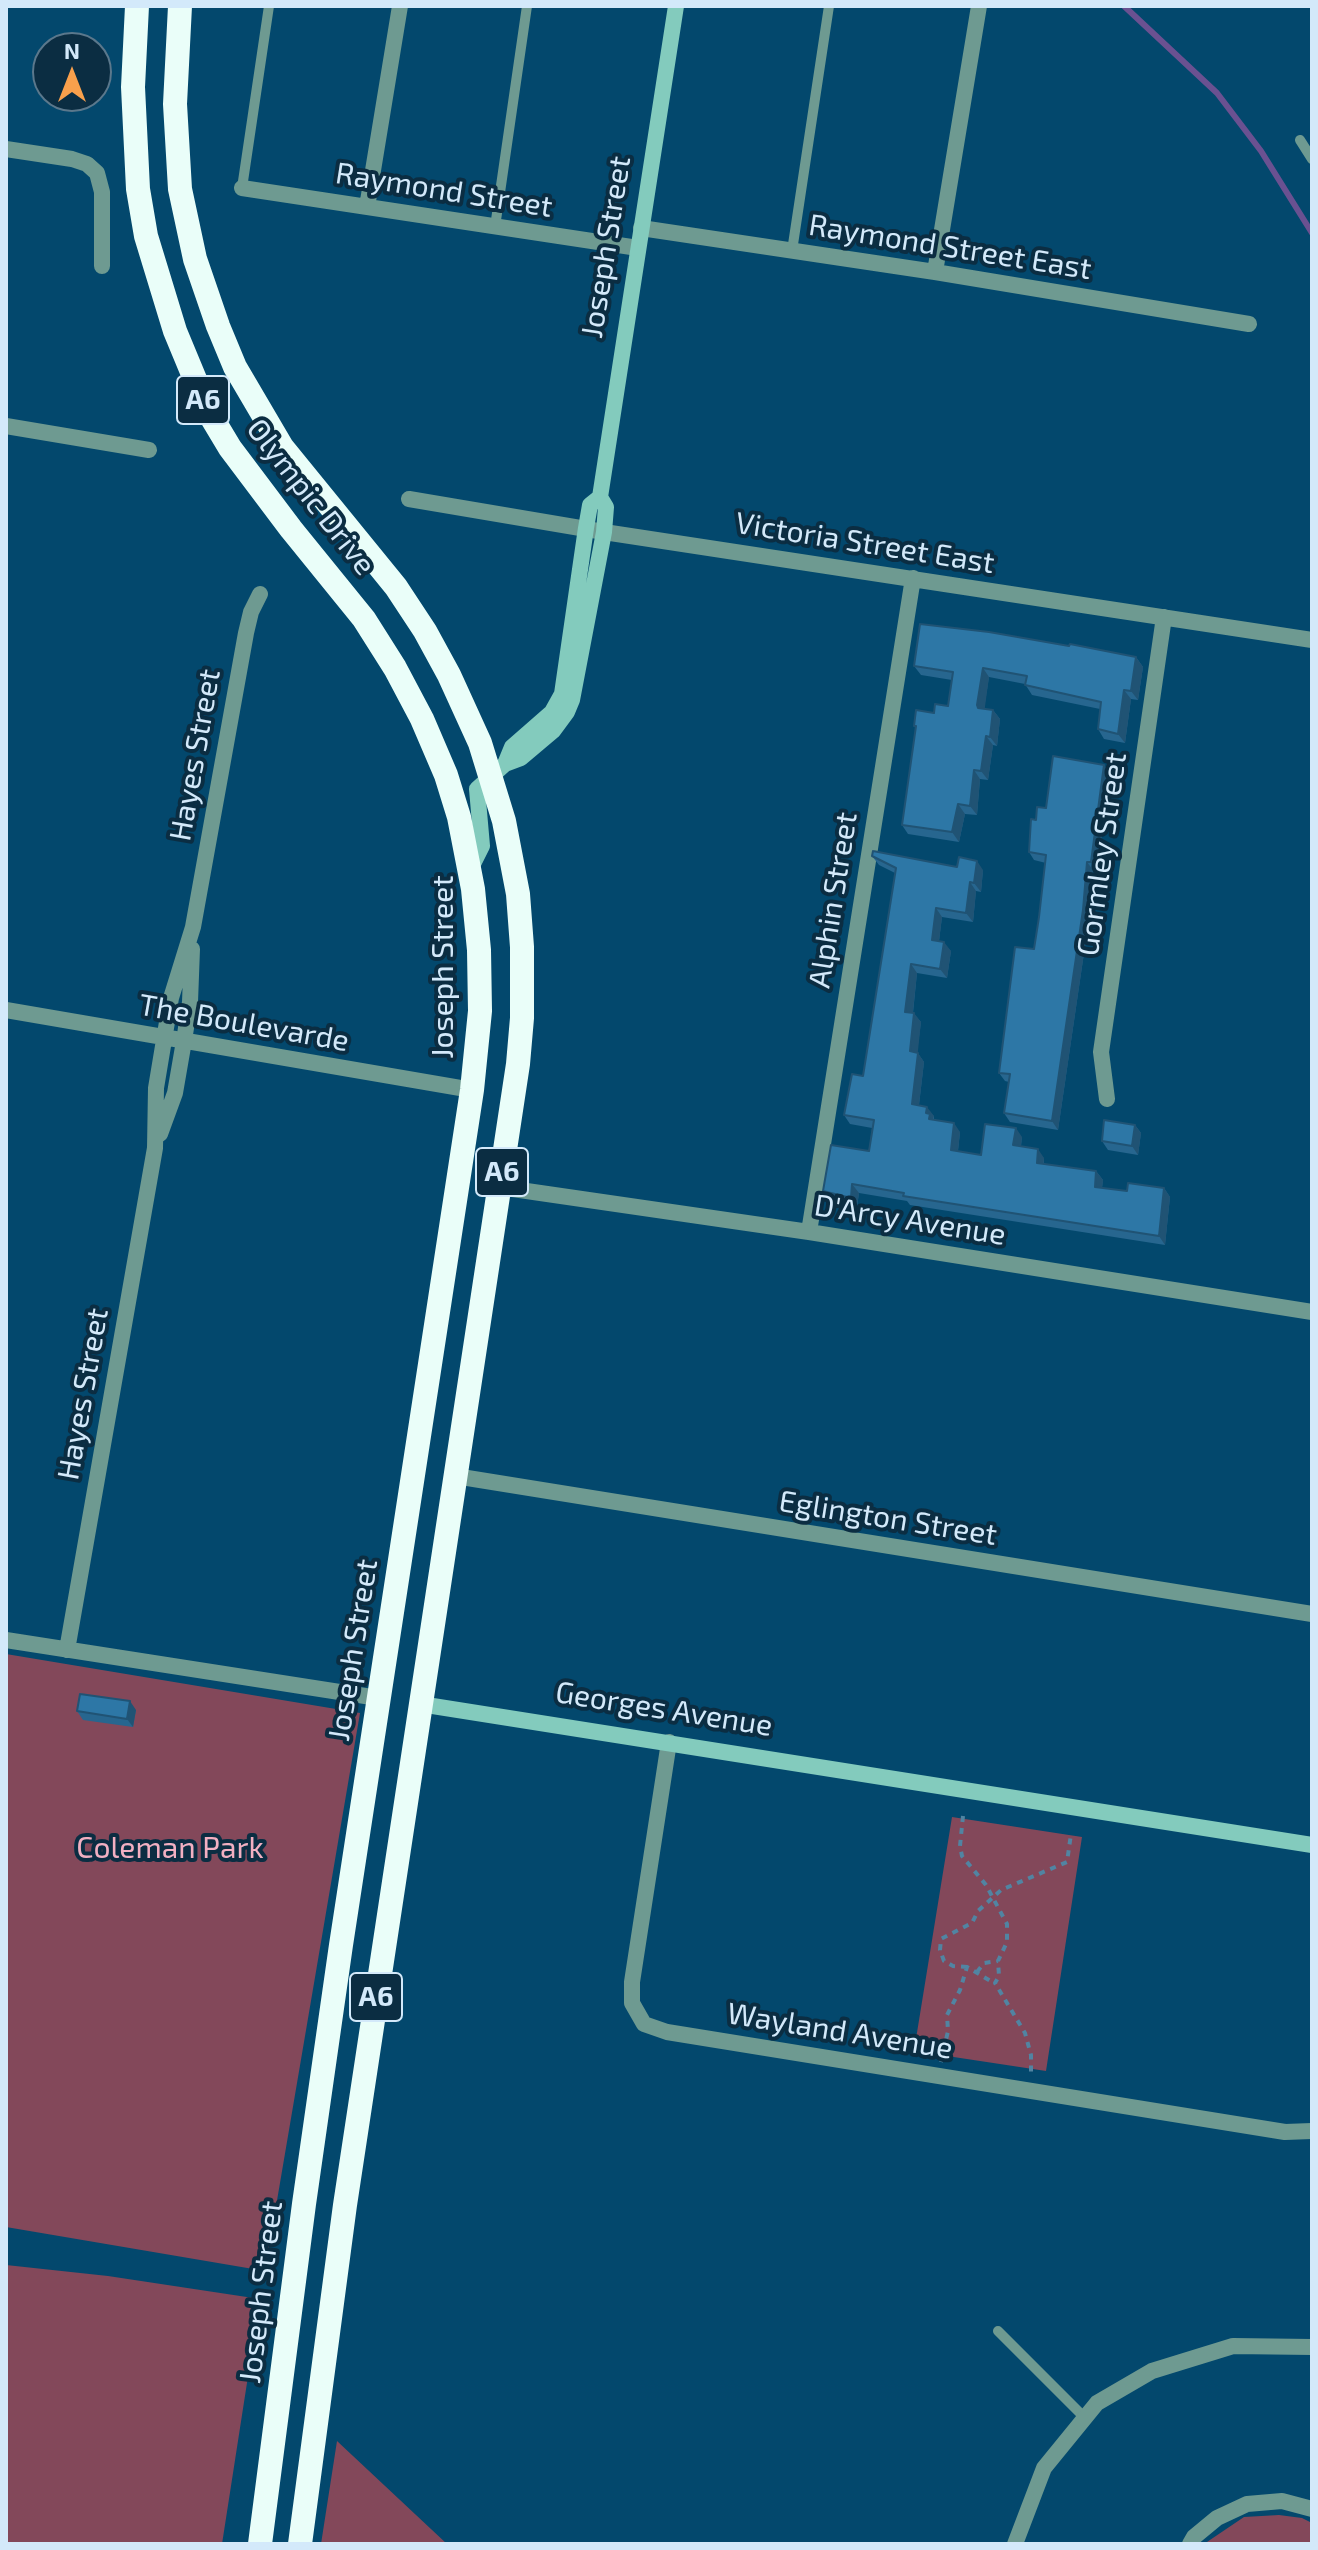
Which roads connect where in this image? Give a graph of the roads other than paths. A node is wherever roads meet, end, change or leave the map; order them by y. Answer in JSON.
{"nodes":[{"id":1,"x":137,"y":6,"type":"edge"},
{"id":2,"x":180,"y":6,"type":"edge"},
{"id":3,"x":269,"y":6,"type":"edge"},
{"id":4,"x":400,"y":6,"type":"edge"},
{"id":5,"x":527,"y":6,"type":"edge"},
{"id":6,"x":676,"y":6,"type":"edge"},
{"id":7,"x":829,"y":6,"type":"edge"},
{"id":8,"x":979,"y":6,"type":"edge"},
{"id":9,"x":1300,"y":140,"type":"dead end"},
{"id":10,"x":6,"y":149,"type":"edge"},
{"id":11,"x":1312,"y":159,"type":"edge"},
{"id":12,"x":242,"y":188,"type":"joint"},
{"id":13,"x":367,"y":207,"type":"junction"},
{"id":14,"x":495,"y":227,"type":"junction"},
{"id":15,"x":641,"y":228,"type":"junction"},
{"id":16,"x":638,"y":248,"type":"junction"},
{"id":17,"x":792,"y":251,"type":"junction"},
{"id":18,"x":102,"y":266,"type":"dead end"},
{"id":19,"x":935,"y":272,"type":"junction"},
{"id":20,"x":1249,"y":324,"type":"dead end"},
{"id":21,"x":6,"y":426,"type":"edge"},
{"id":22,"x":149,"y":450,"type":"dead end"},
{"id":23,"x":600,"y":497,"type":"junction"},
{"id":24,"x":409,"y":499,"type":"dead end"},
{"id":25,"x":586,"y":528,"type":"junction"},
{"id":26,"x":604,"y":532,"type":"junction"},
{"id":27,"x":913,"y":578,"type":"junction"},
{"id":28,"x":260,"y":594,"type":"dead end"},
{"id":29,"x":1164,"y":617,"type":"junction"},
{"id":30,"x":579,"y":629,"type":"junction"},
{"id":31,"x":1312,"y":640,"type":"edge"},
{"id":32,"x":498,"y":769,"type":"junction"},
{"id":33,"x":470,"y":870,"type":"junction"},
{"id":34,"x":193,"y":927,"type":"junction"},
{"id":35,"x":6,"y":1010,"type":"edge"},
{"id":36,"x":164,"y":1038,"type":"junction"},
{"id":37,"x":184,"y":1041,"type":"junction"},
{"id":38,"x":472,"y":1090,"type":"junction"},
{"id":39,"x":1107,"y":1099,"type":"dead end"},
{"id":40,"x":155,"y":1148,"type":"junction"},
{"id":41,"x":499,"y":1187,"type":"junction"},
{"id":42,"x":809,"y":1232,"type":"junction"},
{"id":43,"x":1312,"y":1312,"type":"edge"},
{"id":44,"x":455,"y":1476,"type":"junction"},
{"id":45,"x":1312,"y":1614,"type":"edge"},
{"id":46,"x":6,"y":1640,"type":"edge"},
{"id":47,"x":67,"y":1650,"type":"junction"},
{"id":48,"x":378,"y":1698,"type":"junction"},
{"id":49,"x":420,"y":1704,"type":"junction"},
{"id":50,"x":669,"y":1742,"type":"junction"},
{"id":51,"x":1312,"y":1845,"type":"edge"},
{"id":52,"x":1312,"y":2131,"type":"edge"},
{"id":53,"x":998,"y":2331,"type":"dead end"},
{"id":54,"x":1312,"y":2347,"type":"edge"},
{"id":55,"x":1085,"y":2418,"type":"junction"},
{"id":56,"x":1312,"y":2509,"type":"edge"},
{"id":57,"x":260,"y":2544,"type":"edge"},
{"id":58,"x":300,"y":2544,"type":"edge"},
{"id":59,"x":1015,"y":2544,"type":"edge"},
{"id":60,"x":1190,"y":2544,"type":"edge"}],
"edges":[{"from":1,"to":33,"type":"highway","name":"Olympic Drive","number":"A6"},
{"from":2,"to":32,"type":"highway","name":"Olympic Drive","number":"A6"},
{"from":3,"to":12,"type":"lane"},
{"from":4,"to":13,"type":"street"},
{"from":5,"to":14,"type":"lane"},
{"from":6,"to":15,"type":"street","name":"Joseph Street"},
{"from":7,"to":17,"type":"lane"},
{"from":8,"to":19,"type":"street"},
{"from":9,"to":11,"type":"lane"},
{"from":10,"to":18,"type":"street"},
{"from":12,"to":13,"type":"street","name":"Raymond Street"},
{"from":13,"to":14,"type":"street","name":"Raymond Street"},
{"from":14,"to":16,"type":"street","name":"Raymond Street"},
{"from":15,"to":16,"type":"street","name":"Joseph Street"},
{"from":15,"to":17,"type":"street","name":"Raymond Street East"},
{"from":16,"to":23,"type":"street","name":"Joseph Street"},
{"from":17,"to":19,"type":"street","name":"Raymond Street East"},
{"from":19,"to":20,"type":"street","name":"Raymond Street East"},
{"from":21,"to":22,"type":"street"},
{"from":23,"to":25,"type":"street","name":"Joseph Street"},
{"from":23,"to":26,"type":"street","name":"Joseph Street"},
{"from":24,"to":25,"type":"street","name":"Victoria Street East"},
{"from":25,"to":26,"type":"street","name":"Victoria Street East"},
{"from":25,"to":30,"type":"street","name":"Joseph Street"},
{"from":26,"to":27,"type":"street","name":"Victoria Street East"},
{"from":26,"to":30,"type":"street","name":"Joseph Street"},
{"from":27,"to":29,"type":"street","name":"Victoria Street East"},
{"from":27,"to":42,"type":"street","name":"Alphin Street"},
{"from":28,"to":34,"type":"street","name":"Hayes Street"},
{"from":29,"to":31,"type":"street","name":"Victoria Street East"},
{"from":29,"to":39,"type":"street","name":"Gormley Street"},
{"from":30,"to":32,"type":"street","name":"Joseph Street"},
{"from":32,"to":33,"type":"street","name":"Joseph Street"},
{"from":32,"to":41,"type":"highway","number":"A6"},
{"from":33,"to":38,"type":"highway","name":"Joseph Street","number":"A6"},
{"from":34,"to":36,"type":"street","name":"Hayes Street"},
{"from":34,"to":37,"type":"street","name":"Hayes Street"},
{"from":35,"to":36,"type":"street","name":"The Boulevarde"},
{"from":36,"to":37,"type":"street","name":"The Boulevarde"},
{"from":36,"to":40,"type":"street","name":"Hayes Street"},
{"from":37,"to":38,"type":"street","name":"The Boulevarde"},
{"from":37,"to":40,"type":"street","name":"Hayes Street"},
{"from":38,"to":48,"type":"highway","name":"Joseph Street","number":"A6"},
{"from":40,"to":47,"type":"street","name":"Hayes Street"},
{"from":41,"to":42,"type":"street","name":"D'Arcy Avenue"},
{"from":41,"to":44,"type":"highway","number":"A6"},
{"from":42,"to":43,"type":"street","name":"D'Arcy Avenue"},
{"from":44,"to":45,"type":"street","name":"Eglington Street"},
{"from":44,"to":49,"type":"highway","number":"A6"},
{"from":46,"to":47,"type":"street","name":"Georges Avenue"},
{"from":47,"to":48,"type":"street","name":"Georges Avenue"},
{"from":48,"to":49,"type":"highway","name":"Georges Avenue"},
{"from":48,"to":57,"type":"highway","name":"Joseph Street","number":"A6"},
{"from":49,"to":50,"type":"street","name":"Georges Avenue"},
{"from":49,"to":58,"type":"highway","number":"A6"},
{"from":50,"to":51,"type":"street","name":"Georges Avenue"},
{"from":50,"to":52,"type":"street","name":"Wayland Avenue"},
{"from":53,"to":55,"type":"lane"},
{"from":54,"to":55,"type":"street"},
{"from":55,"to":59,"type":"street"},
{"from":56,"to":60,"type":"street"}]}
